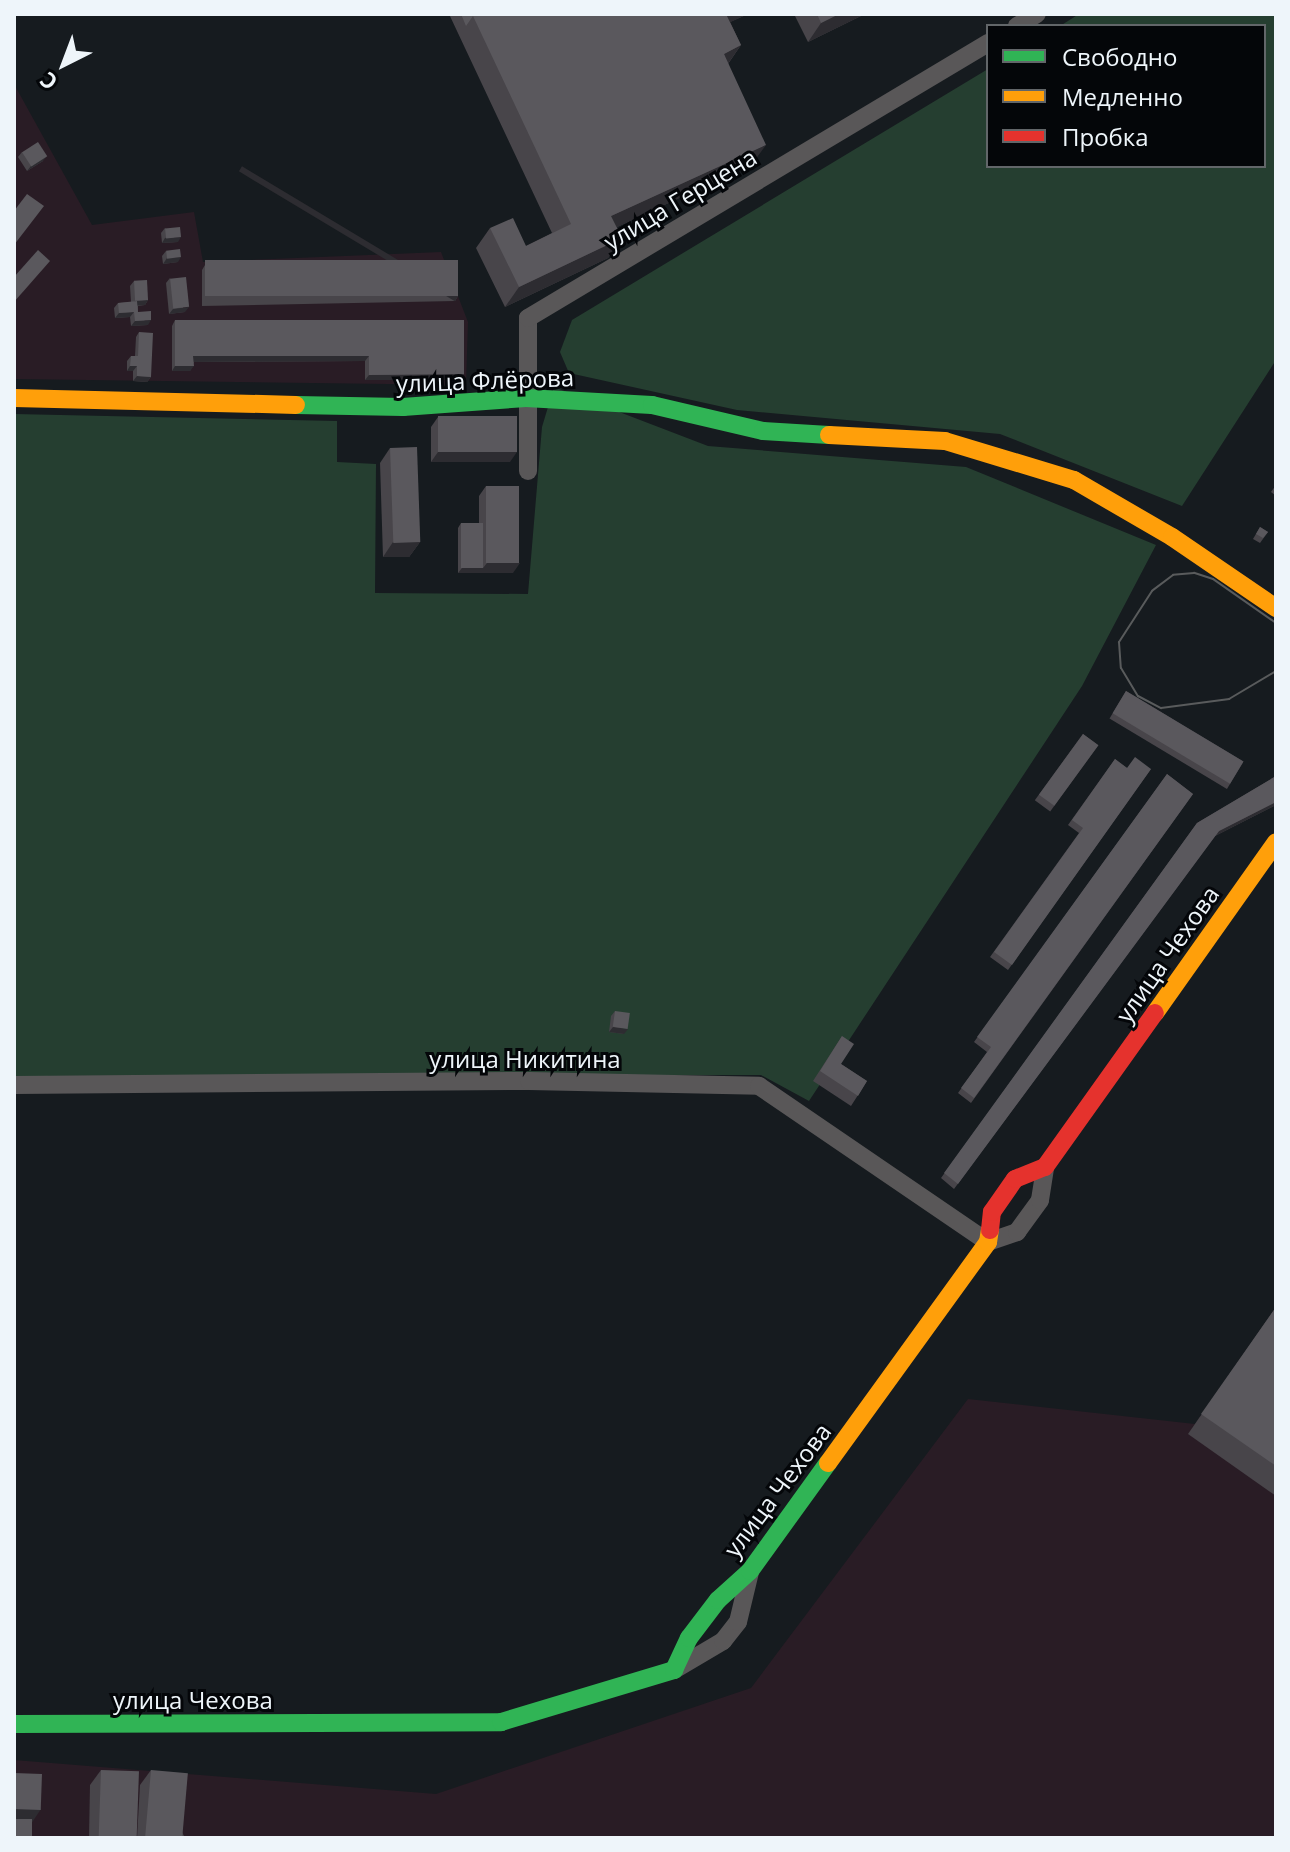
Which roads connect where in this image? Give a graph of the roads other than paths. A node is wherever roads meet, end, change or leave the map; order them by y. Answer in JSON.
{"nodes":[{"id":1,"x":986,"y":44,"type":"edge"},
{"id":2,"x":14,"y":398,"type":"edge"},
{"id":3,"x":526,"y":398,"type":"junction"},
{"id":4,"x":528,"y":471,"type":"dead end"},
{"id":5,"x":1276,"y":608,"type":"edge"},
{"id":6,"x":1276,"y":842,"type":"edge"},
{"id":7,"x":14,"y":1085,"type":"edge"},
{"id":8,"x":1045,"y":1167,"type":"junction"},
{"id":9,"x":988,"y":1242,"type":"junction"},
{"id":10,"x":750,"y":1571,"type":"junction"},
{"id":11,"x":674,"y":1670,"type":"junction"},
{"id":12,"x":14,"y":1724,"type":"edge"}],
"edges":[{"from":1,"to":3,"type":"street","name":"улица Герцена"},
{"from":2,"to":3,"type":"street","name":"улица Флёрова"},
{"from":3,"to":4,"type":"street","name":"улица Герцена"},
{"from":3,"to":5,"type":"street","name":"улица Флёрова"},
{"from":6,"to":8,"type":"street","name":"улица Чехова"},
{"from":7,"to":9,"type":"street","name":"улица Никитина"},
{"from":8,"to":9,"type":"street","name":"улица Чехова"},
{"from":8,"to":9,"type":"street"},
{"from":9,"to":10,"type":"street","name":"улица Чехова"},
{"from":10,"to":11,"type":"street","name":"улица Чехова"},
{"from":10,"to":11,"type":"street"},
{"from":11,"to":12,"type":"street","name":"улица Чехова"}]}
